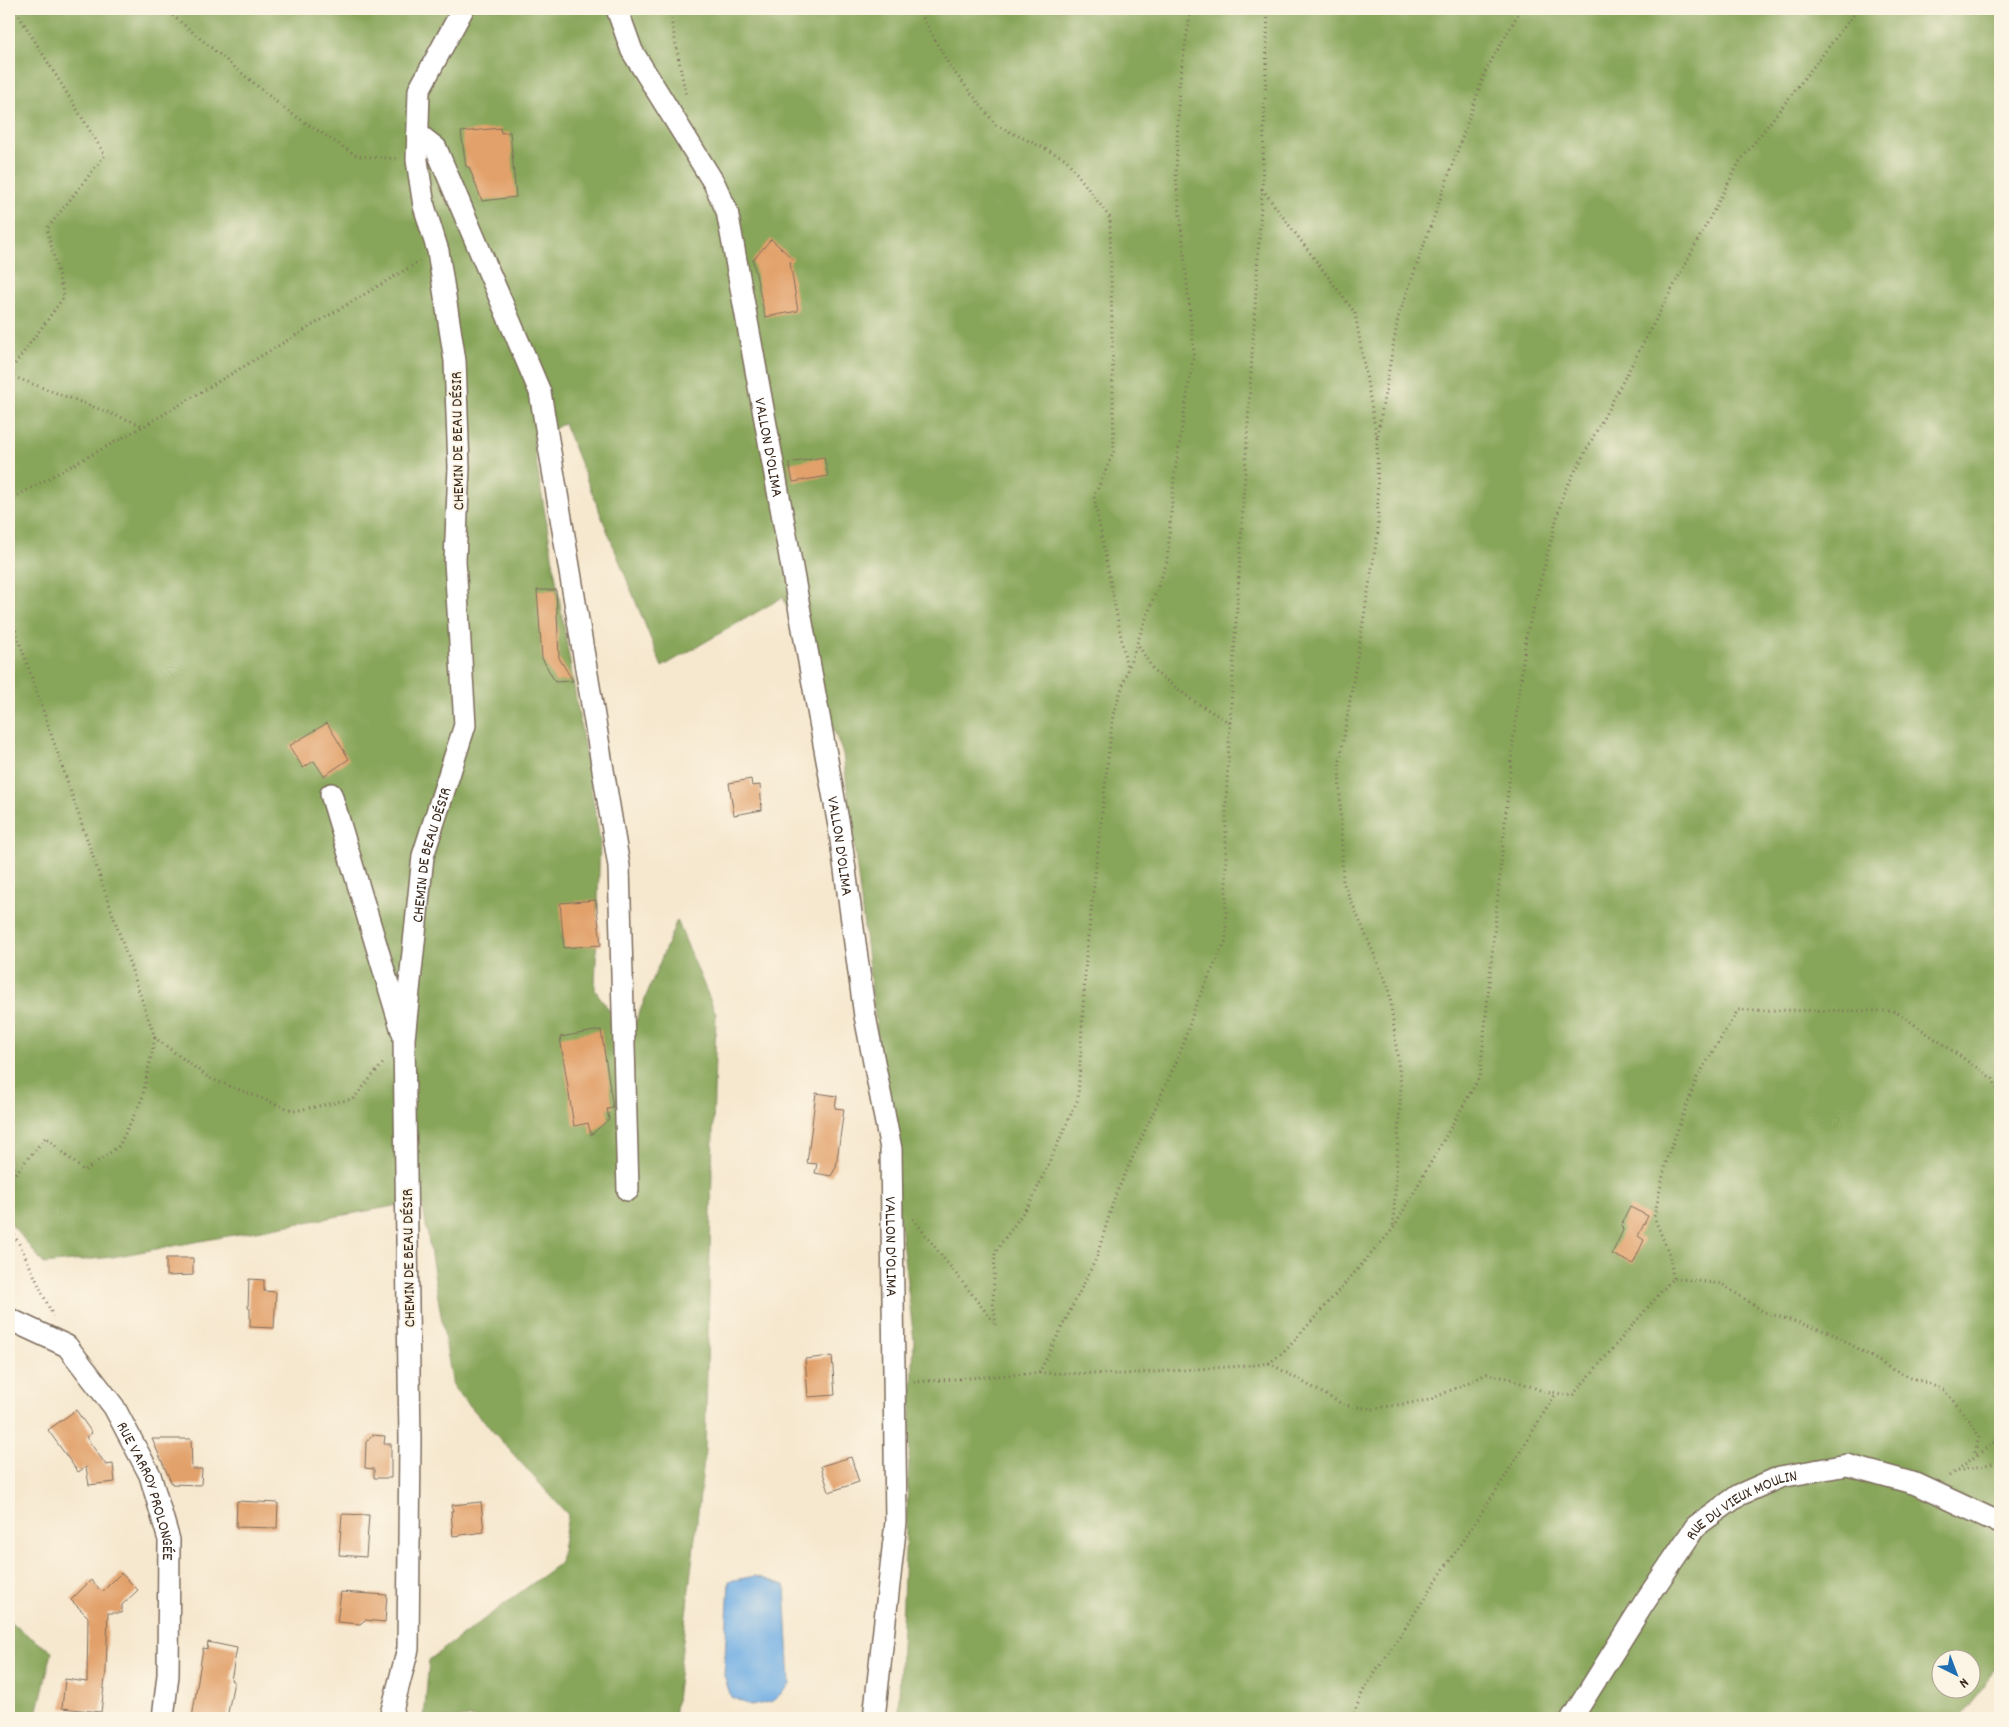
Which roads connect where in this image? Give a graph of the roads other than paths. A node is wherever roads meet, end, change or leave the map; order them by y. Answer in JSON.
{"nodes":[{"id":1,"x":463,"y":9,"type":"edge"},
{"id":2,"x":617,"y":9,"type":"edge"},
{"id":3,"x":418,"y":134,"type":"junction"},
{"id":4,"x":331,"y":794,"type":"dead end"},
{"id":5,"x":404,"y":1039,"type":"junction"},
{"id":6,"x":628,"y":1190,"type":"dead end"},
{"id":7,"x":9,"y":1320,"type":"edge"},
{"id":8,"x":2000,"y":1523,"type":"edge"},
{"id":9,"x":163,"y":1718,"type":"edge"},
{"id":10,"x":390,"y":1718,"type":"edge"},
{"id":11,"x":874,"y":1718,"type":"edge"},
{"id":12,"x":1572,"y":1718,"type":"edge"}],
"edges":[{"from":1,"to":3,"type":"street","name":"CHEMIN DE BEAU DÉSIR"},
{"from":2,"to":11,"type":"street","name":"VALLON D'OLIMA"},
{"from":3,"to":5,"type":"street","name":"CHEMIN DE BEAU DÉSIR"},
{"from":3,"to":6,"type":"street"},
{"from":4,"to":5,"type":"street"},
{"from":5,"to":10,"type":"street","name":"CHEMIN DE BEAU DÉSIR"},
{"from":7,"to":9,"type":"street","name":"RUE VARROY PROLONGÉE"},
{"from":8,"to":12,"type":"street","name":"RUE DU VIEUX MOULIN"}]}
